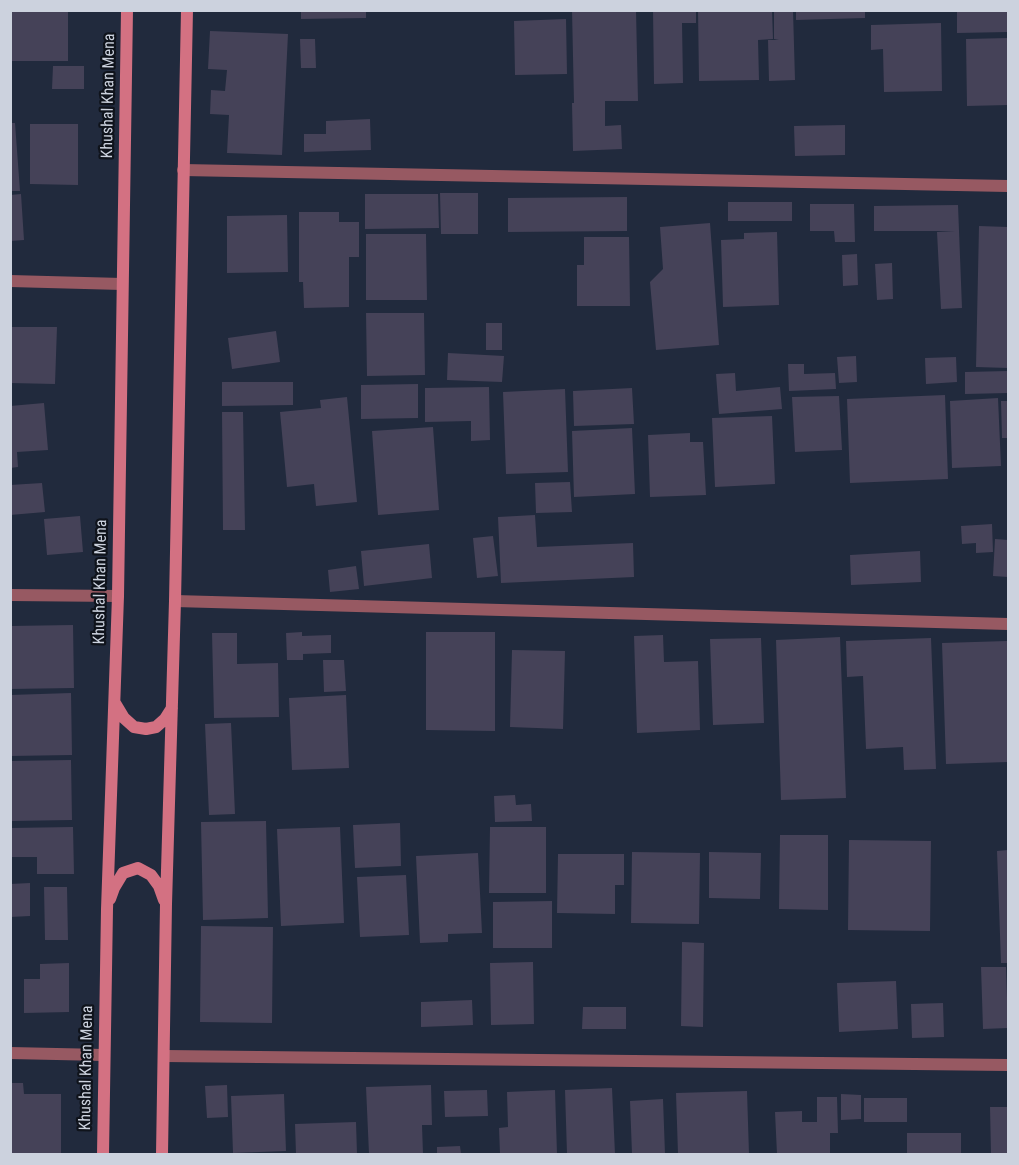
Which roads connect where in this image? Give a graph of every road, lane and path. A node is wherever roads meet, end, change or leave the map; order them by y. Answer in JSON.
{"nodes":[{"id":1,"x":127,"y":10,"type":"edge"},
{"id":2,"x":187,"y":10,"type":"edge"},
{"id":3,"x":183,"y":170,"type":"junction"},
{"id":4,"x":1008,"y":186,"type":"edge"},
{"id":5,"x":10,"y":281,"type":"edge"},
{"id":6,"x":122,"y":284,"type":"junction"},
{"id":7,"x":10,"y":595,"type":"edge"},
{"id":8,"x":118,"y":596,"type":"junction"},
{"id":9,"x":175,"y":601,"type":"junction"},
{"id":10,"x":1008,"y":624,"type":"edge"},
{"id":11,"x":115,"y":702,"type":"junction"},
{"id":12,"x":173,"y":707,"type":"junction"},
{"id":13,"x":166,"y":904,"type":"junction"},
{"id":14,"x":107,"y":909,"type":"junction"},
{"id":15,"x":10,"y":1053,"type":"edge"},
{"id":16,"x":103,"y":1055,"type":"junction"},
{"id":17,"x":165,"y":1056,"type":"junction"},
{"id":18,"x":1008,"y":1065,"type":"edge"},
{"id":19,"x":103,"y":1155,"type":"edge"},
{"id":20,"x":162,"y":1155,"type":"edge"}],
"edges":[{"from":1,"to":6,"type":"street","name":"Khushal Khan Mena"},
{"from":2,"to":3,"type":"street"},
{"from":3,"to":4,"type":"street"},
{"from":3,"to":9,"type":"street"},
{"from":5,"to":6,"type":"street"},
{"from":6,"to":8,"type":"street","name":"Khushal Khan Mena"},
{"from":7,"to":8,"type":"street"},
{"from":8,"to":11,"type":"street","name":"Khushal Khan Mena"},
{"from":9,"to":10,"type":"street"},
{"from":9,"to":12,"type":"street"},
{"from":11,"to":12,"type":"street"},
{"from":11,"to":14,"type":"street","name":"Khushal Khan Mena"},
{"from":12,"to":13,"type":"street"},
{"from":13,"to":14,"type":"street"},
{"from":13,"to":17,"type":"street"},
{"from":14,"to":16,"type":"street","name":"Khushal Khan Mena"},
{"from":15,"to":16,"type":"street"},
{"from":16,"to":19,"type":"street","name":"Khushal Khan Mena"},
{"from":17,"to":18,"type":"street"},
{"from":17,"to":20,"type":"street"}]}
